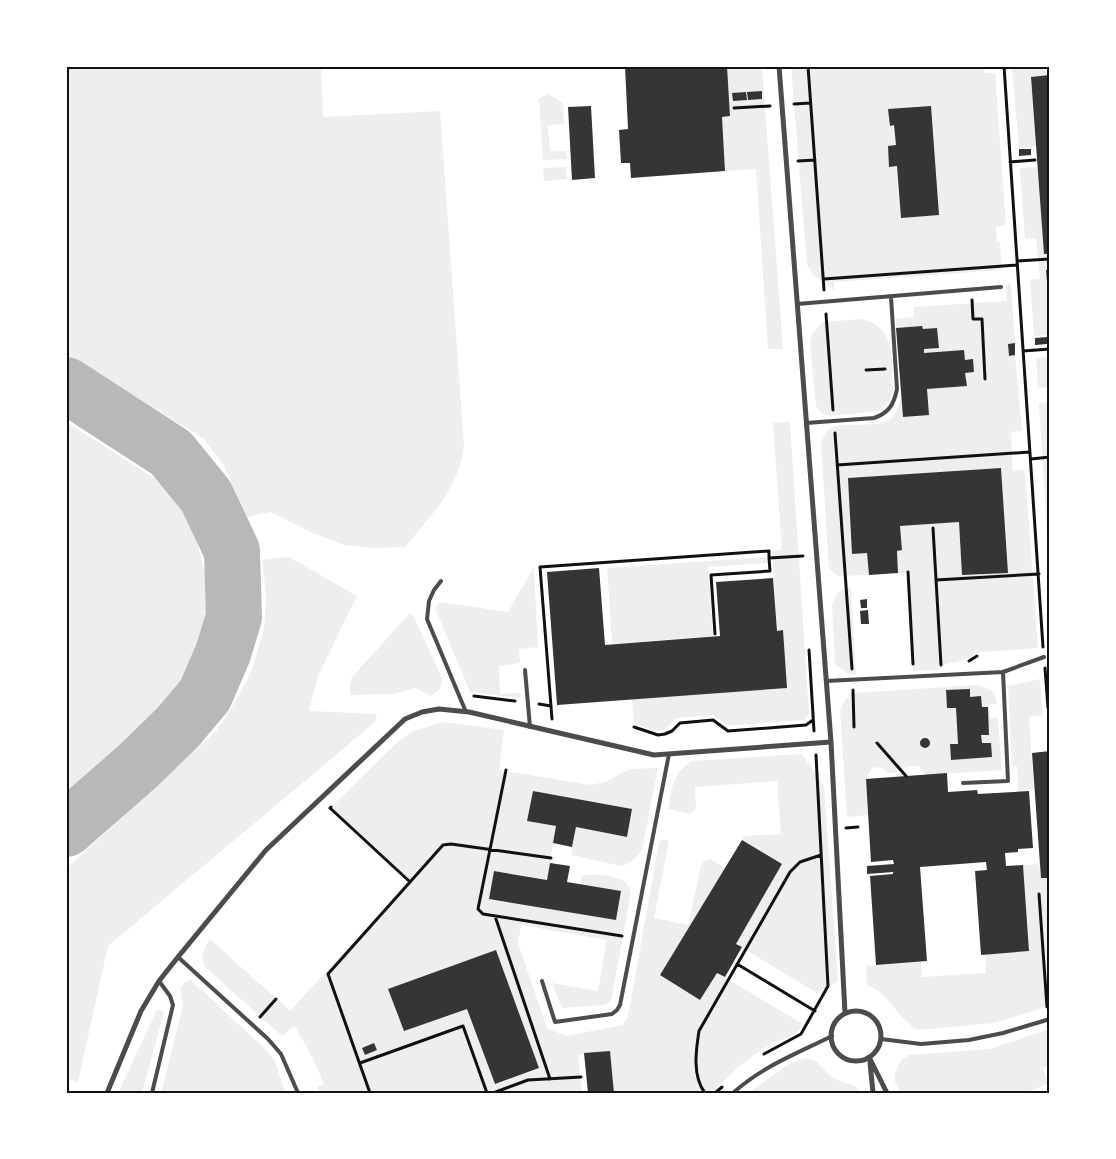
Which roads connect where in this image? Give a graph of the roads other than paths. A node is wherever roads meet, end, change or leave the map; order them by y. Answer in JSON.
{"nodes":[{"id":1,"x":779,"y":66,"type":"edge"},
{"id":2,"x":1001,"y":287,"type":"dead end"},
{"id":3,"x":891,"y":297,"type":"junction"},
{"id":4,"x":797,"y":304,"type":"junction"},
{"id":5,"x":806,"y":423,"type":"junction"},
{"id":6,"x":441,"y":581,"type":"dead end"},
{"id":7,"x":1044,"y":657,"type":"road end"},
{"id":8,"x":525,"y":670,"type":"dead end"},
{"id":9,"x":1003,"y":672,"type":"junction"},
{"id":10,"x":826,"y":681,"type":"junction"},
{"id":11,"x":466,"y":712,"type":"junction"},
{"id":12,"x":530,"y":727,"type":"junction"},
{"id":13,"x":831,"y":742,"type":"junction"},
{"id":14,"x":669,"y":754,"type":"junction"},
{"id":15,"x":963,"y":783,"type":"dead end"},
{"id":16,"x":178,"y":957,"type":"junction"},
{"id":17,"x":542,"y":981,"type":"dead end"},
{"id":18,"x":159,"y":982,"type":"junction"},
{"id":19,"x":845,"y":1013,"type":"junction"},
{"id":20,"x":1050,"y":1019,"type":"edge"},
{"id":21,"x":832,"y":1036,"type":"junction"},
{"id":22,"x":881,"y":1039,"type":"junction"},
{"id":23,"x":869,"y":1057,"type":"junction"},
{"id":24,"x":107,"y":1093,"type":"edge"},
{"id":25,"x":152,"y":1093,"type":"edge"},
{"id":26,"x":298,"y":1093,"type":"edge"},
{"id":27,"x":733,"y":1093,"type":"edge"},
{"id":28,"x":873,"y":1093,"type":"edge"},
{"id":29,"x":887,"y":1093,"type":"edge"}],
"edges":[{"from":1,"to":4,"type":"street"},
{"from":2,"to":3,"type":"lane"},
{"from":3,"to":4,"type":"lane"},
{"from":3,"to":5,"type":"lane"},
{"from":4,"to":5,"type":"street"},
{"from":5,"to":10,"type":"street"},
{"from":6,"to":11,"type":"lane"},
{"from":7,"to":9,"type":"lane"},
{"from":8,"to":12,"type":"lane"},
{"from":9,"to":10,"type":"lane"},
{"from":9,"to":15,"type":"lane"},
{"from":10,"to":13,"type":"street"},
{"from":11,"to":12,"type":"street"},
{"from":11,"to":16,"type":"street"},
{"from":12,"to":14,"type":"street"},
{"from":13,"to":14,"type":"street"},
{"from":13,"to":19,"type":"street"},
{"from":14,"to":17,"type":"lane"},
{"from":16,"to":18,"type":"street"},
{"from":16,"to":26,"type":"lane"},
{"from":18,"to":24,"type":"street"},
{"from":18,"to":25,"type":"lane"},
{"from":19,"to":21,"type":"street"},
{"from":19,"to":22,"type":"street"},
{"from":20,"to":22,"type":"lane"},
{"from":21,"to":23,"type":"street"},
{"from":21,"to":27,"type":"lane"},
{"from":22,"to":23,"type":"street"},
{"from":23,"to":28,"type":"street"},
{"from":23,"to":29,"type":"street"}]}
